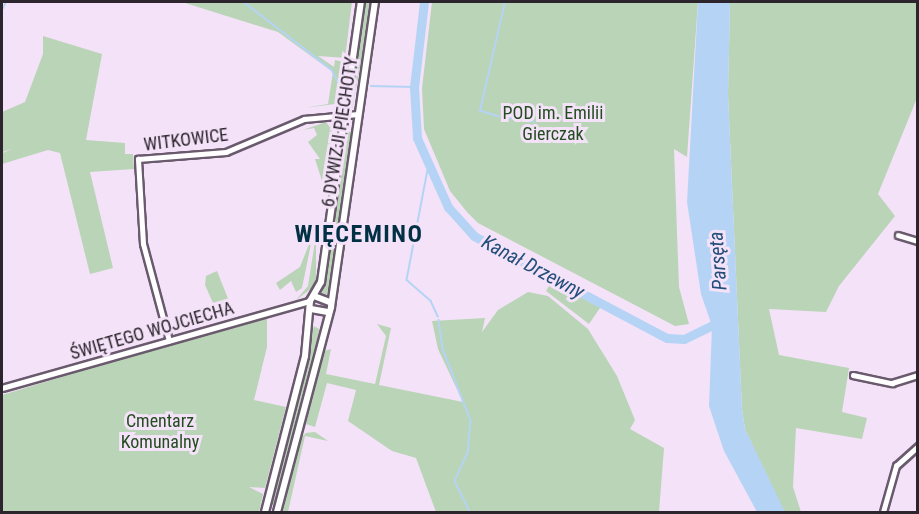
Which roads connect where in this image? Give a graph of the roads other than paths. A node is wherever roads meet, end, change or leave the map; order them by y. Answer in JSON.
{"nodes":[{"id":1,"x":362,"y":2,"type":"edge"},
{"id":2,"x":375,"y":2,"type":"edge"},
{"id":3,"x":344,"y":113,"type":"junction"},
{"id":4,"x":358,"y":114,"type":"junction"},
{"id":5,"x":897,"y":235,"type":"dead end"},
{"id":6,"x":918,"y":241,"type":"edge"},
{"id":7,"x":312,"y":299,"type":"junction"},
{"id":8,"x":330,"y":302,"type":"junction"},
{"id":9,"x":311,"y":309,"type":"junction"},
{"id":10,"x":328,"y":312,"type":"junction"},
{"id":11,"x":169,"y":340,"type":"junction"},
{"id":12,"x":853,"y":375,"type":"dead end"},
{"id":13,"x":918,"y":375,"type":"edge"},
{"id":14,"x":2,"y":388,"type":"edge"},
{"id":15,"x":918,"y":446,"type":"edge"},
{"id":16,"x":265,"y":513,"type":"edge"},
{"id":17,"x":277,"y":513,"type":"edge"},
{"id":18,"x":883,"y":513,"type":"edge"}],
"edges":[{"from":1,"to":3,"type":"street","name":"6 DYWIZJI PIECHOTY"},
{"from":2,"to":4,"type":"street","name":"6 DYWIZJI PIECHOTY"},
{"from":3,"to":4,"type":"street"},
{"from":3,"to":7,"type":"street","name":"6 DYWIZJI PIECHOTY"},
{"from":3,"to":11,"type":"street","name":"WITKOWICE"},
{"from":4,"to":8,"type":"street","name":"6 DYWIZJI PIECHOTY"},
{"from":5,"to":6,"type":"street"},
{"from":7,"to":8,"type":"street"},
{"from":7,"to":9,"type":"street","name":"6 DYWIZJI PIECHOTY"},
{"from":7,"to":11,"type":"street","name":"ŚWIĘTEGO WOJCIECHA"},
{"from":8,"to":10,"type":"street","name":"6 DYWIZJI PIECHOTY"},
{"from":9,"to":10,"type":"street"},
{"from":9,"to":16,"type":"street","name":"6 DYWIZJI PIECHOTY"},
{"from":10,"to":17,"type":"street","name":"6 DYWIZJI PIECHOTY"},
{"from":11,"to":14,"type":"street","name":"ŚWIĘTEGO WOJCIECHA"},
{"from":12,"to":13,"type":"street"},
{"from":15,"to":18,"type":"street"}]}
